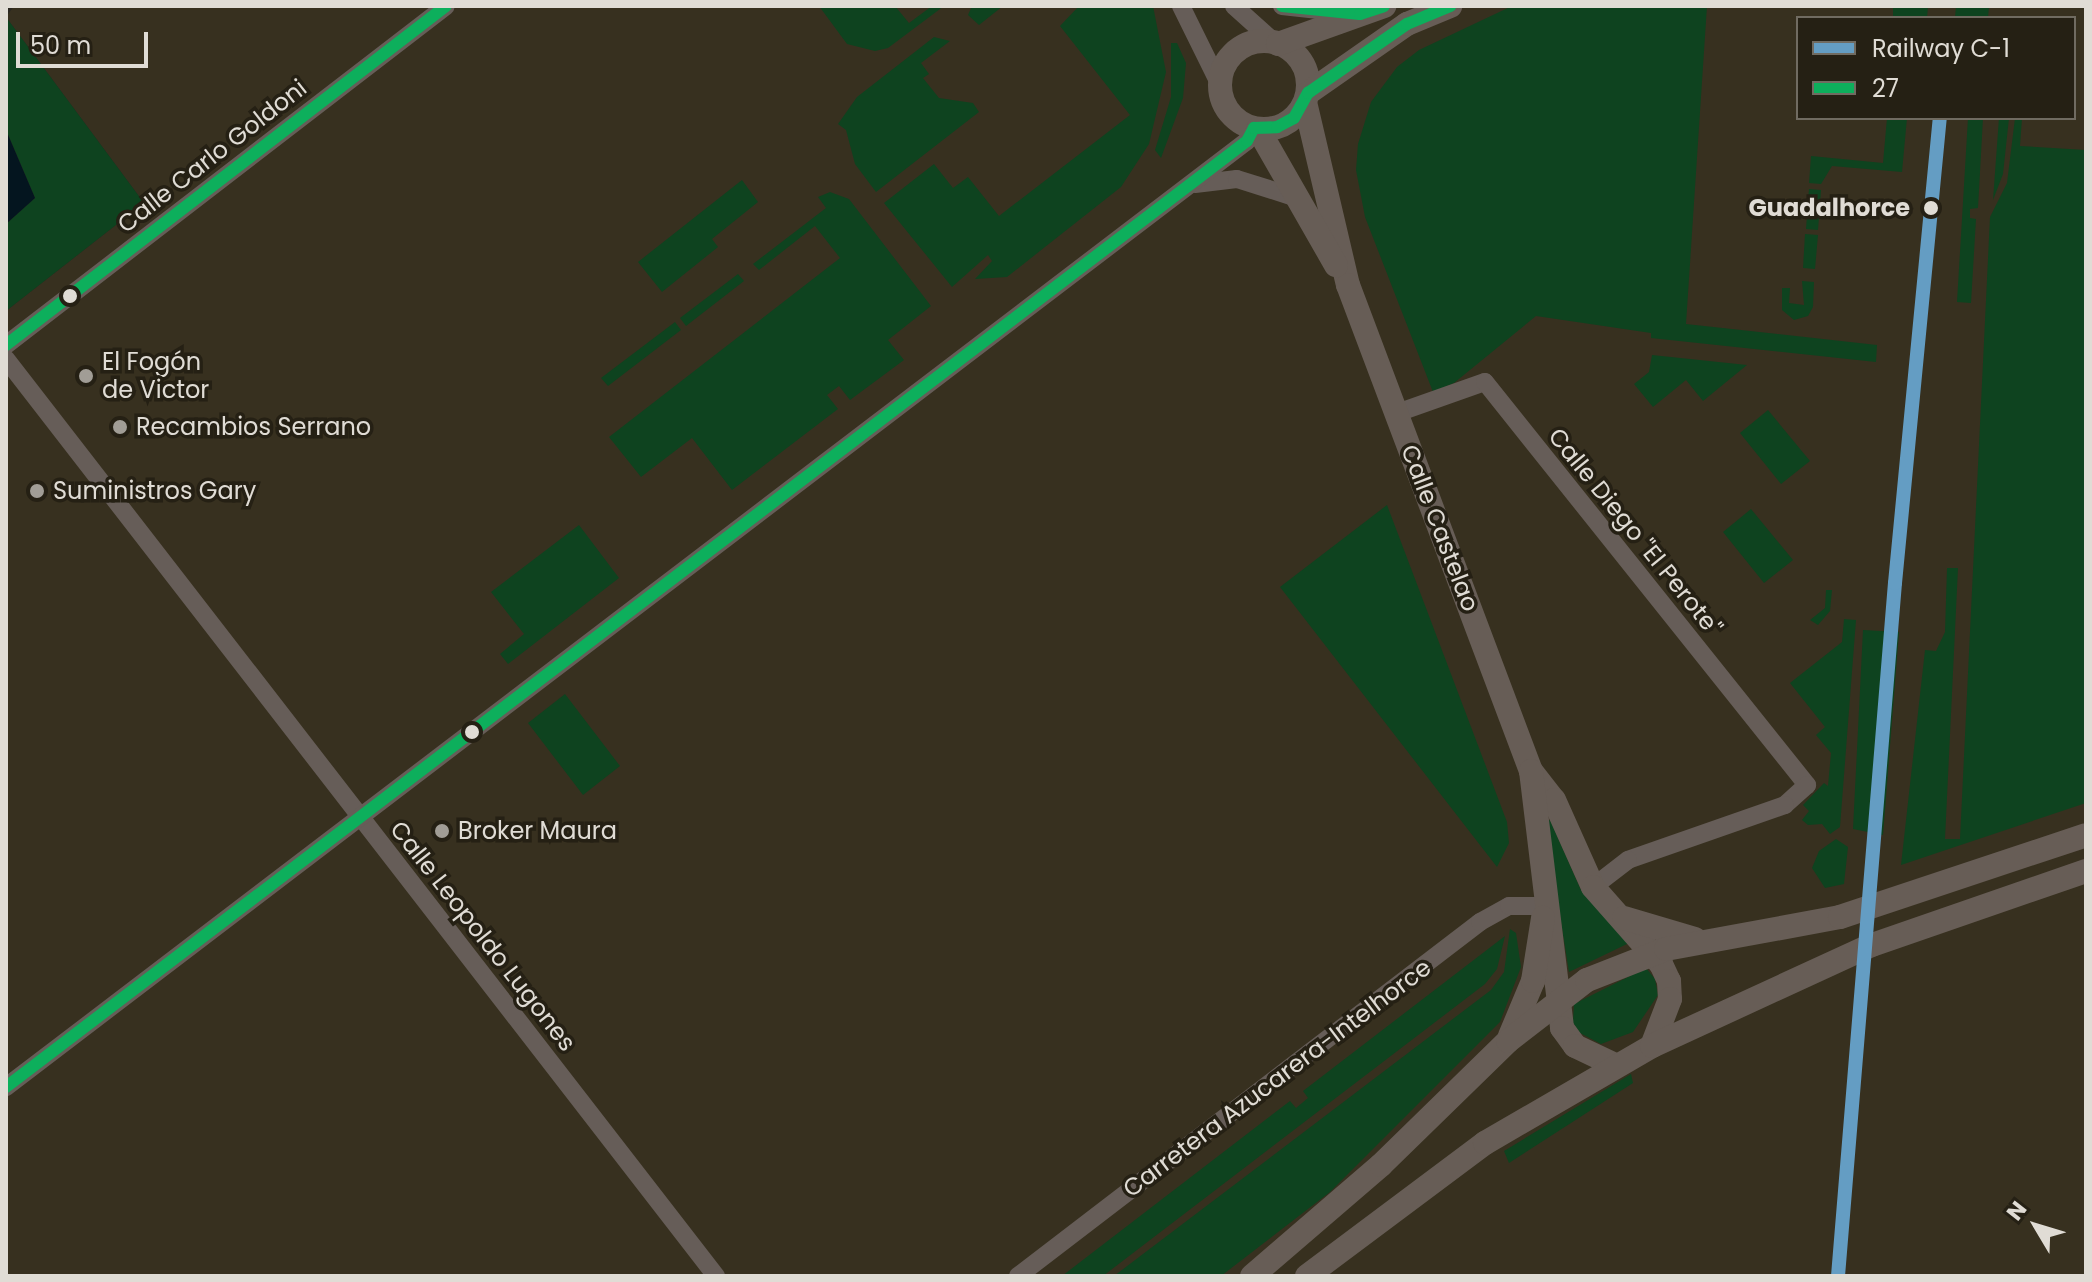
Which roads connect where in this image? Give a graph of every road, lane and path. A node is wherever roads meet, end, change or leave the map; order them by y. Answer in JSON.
{"nodes":[{"id":1,"x":446,"y":6,"type":"edge"},
{"id":2,"x":1181,"y":6,"type":"edge"},
{"id":3,"x":1234,"y":6,"type":"edge"},
{"id":4,"x":1282,"y":6,"type":"edge"},
{"id":5,"x":1384,"y":6,"type":"edge"},
{"id":6,"x":1450,"y":6,"type":"edge"},
{"id":7,"x":1360,"y":14,"type":"junction"},
{"id":8,"x":1275,"y":42,"type":"junction"},
{"id":9,"x":1220,"y":85,"type":"junction"},
{"id":10,"x":1306,"y":98,"type":"junction"},
{"id":11,"x":1256,"y":128,"type":"junction"},
{"id":12,"x":1185,"y":187,"type":"junction"},
{"id":13,"x":1294,"y":197,"type":"junction"},
{"id":14,"x":1348,"y":285,"type":"junction"},
{"id":15,"x":6,"y":345,"type":"edge"},
{"id":16,"x":6,"y":359,"type":"edge"},
{"id":17,"x":1397,"y":413,"type":"junction"},
{"id":18,"x":1531,"y":771,"type":"junction"},
{"id":19,"x":358,"y":815,"type":"junction"},
{"id":20,"x":2086,"y":835,"type":"edge"},
{"id":21,"x":2086,"y":871,"type":"edge"},
{"id":22,"x":1593,"y":887,"type":"junction"},
{"id":23,"x":1545,"y":906,"type":"junction"},
{"id":24,"x":1618,"y":915,"type":"junction"},
{"id":25,"x":1702,"y":940,"type":"junction"},
{"id":26,"x":1651,"y":953,"type":"junction"},
{"id":27,"x":1560,"y":998,"type":"junction"},
{"id":28,"x":1508,"y":1041,"type":"junction"},
{"id":29,"x":1652,"y":1046,"type":"junction"},
{"id":30,"x":1615,"y":1065,"type":"junction"},
{"id":31,"x":6,"y":1087,"type":"edge"},
{"id":32,"x":716,"y":1276,"type":"edge"},
{"id":33,"x":1018,"y":1276,"type":"edge"},
{"id":34,"x":1252,"y":1276,"type":"edge"},
{"id":35,"x":1307,"y":1276,"type":"edge"}],
"edges":[{"from":1,"to":15,"type":"street","name":"Calle Carlo Goldoni"},
{"from":2,"to":9,"type":"street"},
{"from":3,"to":8,"type":"street"},
{"from":4,"to":7,"type":"street"},
{"from":5,"to":7,"type":"main road"},
{"from":6,"to":10,"type":"main road"},
{"from":7,"to":8,"type":"main road"},
{"from":8,"to":9,"type":"main road"},
{"from":8,"to":10,"type":"main road"},
{"from":9,"to":11,"type":"main road"},
{"from":10,"to":11,"type":"main road"},
{"from":10,"to":14,"type":"main road","name":"Calle Castelao"},
{"from":11,"to":12,"type":"street"},
{"from":11,"to":13,"type":"main road","name":"Calle Castelao"},
{"from":12,"to":13,"type":"street"},
{"from":12,"to":19,"type":"street"},
{"from":13,"to":14,"type":"main road","name":"Calle Castelao"},
{"from":14,"to":17,"type":"main road","name":"Calle Castelao"},
{"from":16,"to":19,"type":"street","name":"Calle Leopoldo Lugones"},
{"from":17,"to":18,"type":"main road","name":"Calle Castelao"},
{"from":17,"to":22,"type":"street","name":"Calle Diego \"El Perote\""},
{"from":18,"to":22,"type":"main road","name":"Calle Castelao"},
{"from":18,"to":23,"type":"main road","name":"Calle Castelao"},
{"from":19,"to":31,"type":"street"},
{"from":19,"to":32,"type":"street","name":"Calle Leopoldo Lugones"},
{"from":20,"to":25,"type":"main road"},
{"from":21,"to":29,"type":"main road"},
{"from":22,"to":24,"type":"main road","name":"Calle Castelao"},
{"from":23,"to":27,"type":"main road","name":"Calle Castelao"},
{"from":23,"to":28,"type":"main road"},
{"from":23,"to":33,"type":"street","name":"Carretera Azucarera-Intelhorce"},
{"from":24,"to":25,"type":"main road"},
{"from":24,"to":26,"type":"main road","name":"Calle Castelao"},
{"from":25,"to":26,"type":"main road"},
{"from":26,"to":27,"type":"main road"},
{"from":26,"to":29,"type":"main road"},
{"from":27,"to":28,"type":"main road"},
{"from":27,"to":30,"type":"main road"},
{"from":28,"to":34,"type":"main road"},
{"from":29,"to":30,"type":"main road"},
{"from":30,"to":35,"type":"main road"}]}
